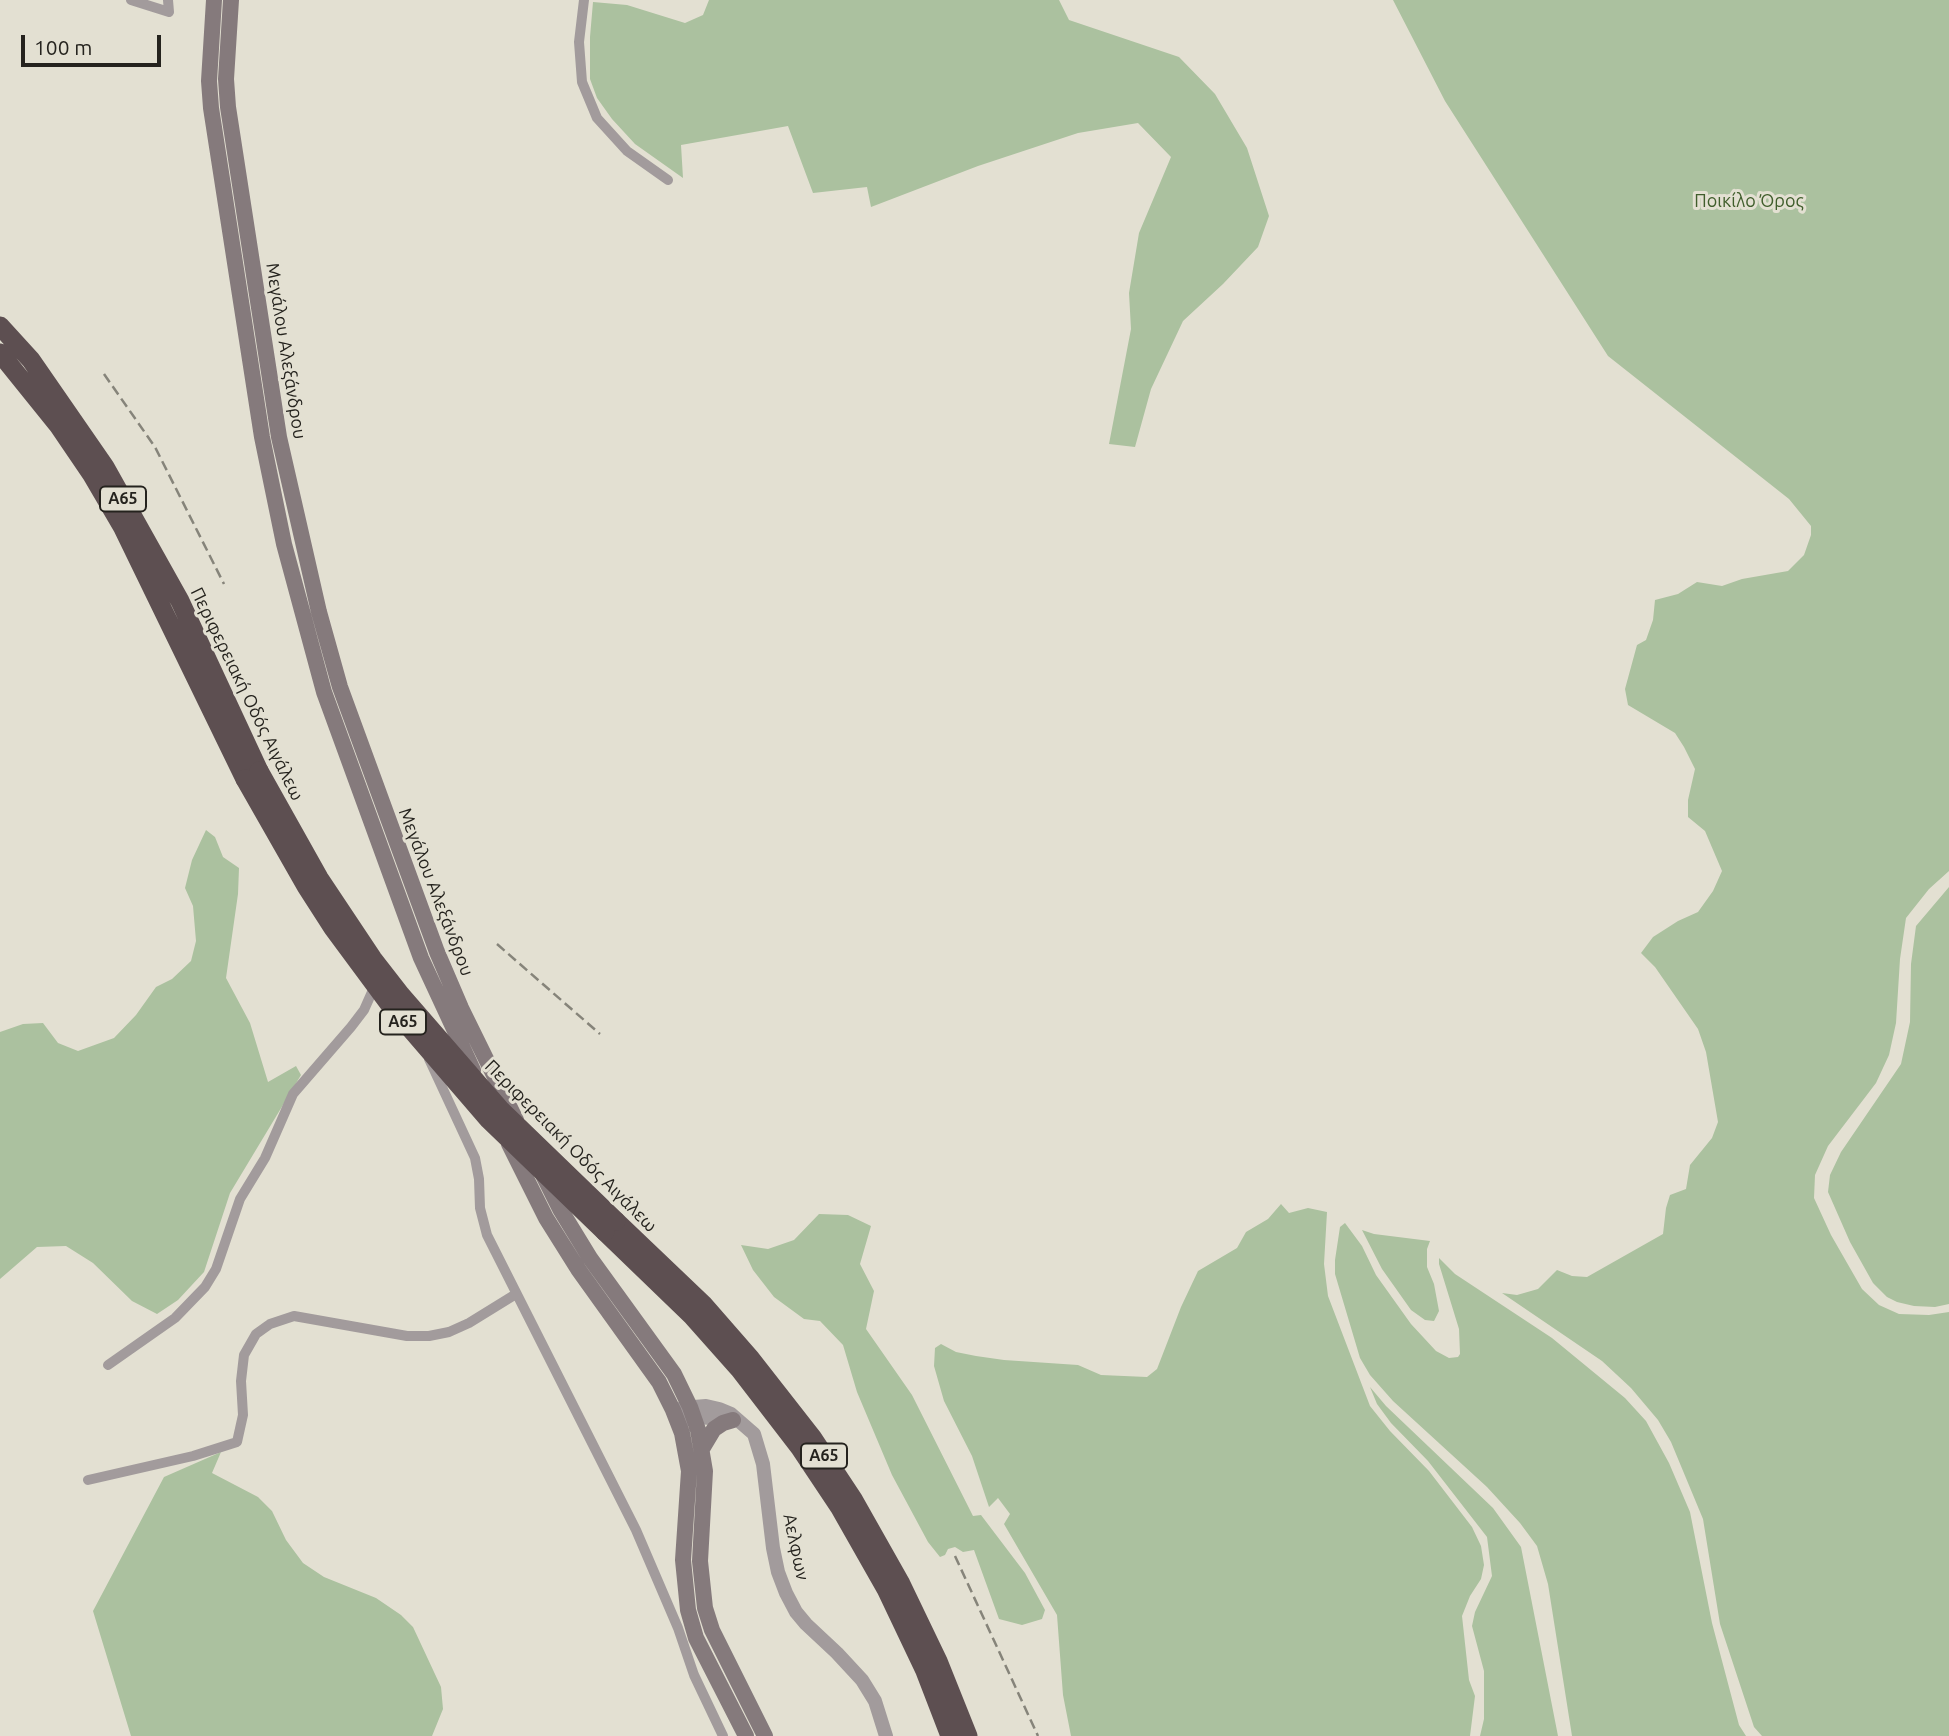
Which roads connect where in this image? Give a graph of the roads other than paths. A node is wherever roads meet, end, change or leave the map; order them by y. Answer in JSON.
{"nodes":[{"id":1,"x":131,"y":0,"type":"edge"},
{"id":2,"x":168,"y":0,"type":"edge"},
{"id":3,"x":214,"y":0,"type":"edge"},
{"id":4,"x":231,"y":0,"type":"edge"},
{"id":5,"x":584,"y":0,"type":"edge"},
{"id":6,"x":152,"y":4,"type":"edge"},
{"id":7,"x":668,"y":180,"type":"dead end"},
{"id":8,"x":0,"y":326,"type":"edge"},
{"id":9,"x":0,"y":353,"type":"edge"},
{"id":10,"x":252,"y":775,"type":"junction"},
{"id":11,"x":610,"y":1226,"type":"junction"},
{"id":12,"x":516,"y":1294,"type":"junction"},
{"id":13,"x":108,"y":1365,"type":"dead end"},
{"id":14,"x":692,"y":1412,"type":"junction"},
{"id":15,"x":675,"y":1416,"type":"junction"},
{"id":16,"x":737,"y":1421,"type":"junction"},
{"id":17,"x":702,"y":1449,"type":"junction"},
{"id":18,"x":88,"y":1480,"type":"dead end"},
{"id":19,"x":723,"y":1736,"type":"edge"},
{"id":20,"x":746,"y":1736,"type":"edge"},
{"id":21,"x":765,"y":1736,"type":"edge"},
{"id":22,"x":886,"y":1736,"type":"edge"},
{"id":23,"x":950,"y":1736,"type":"edge"},
{"id":24,"x":968,"y":1736,"type":"edge"}],
"edges":[{"from":1,"to":6,"type":"street"},
{"from":2,"to":6,"type":"street"},
{"from":3,"to":15,"type":"main road","name":"Μεγάλου Αλεξάνδρου"},
{"from":4,"to":14,"type":"main road","name":"Μεγάλου Αλεξάνδρου"},
{"from":5,"to":7,"type":"street"},
{"from":8,"to":10,"type":"highway","name":"Περιφερειακή Οδός Αιγάλεω","number":"Α65"},
{"from":9,"to":10,"type":"highway","name":"Περιφερειακή Οδός Αιγάλεω","number":"Α65"},
{"from":10,"to":11,"type":"highway","name":"Περιφερειακή Οδός Αιγάλεω","number":"Α65","bridge":true},
{"from":11,"to":23,"type":"highway","name":"Περιφερειακή Οδός Αιγάλεω","number":"Α65"},
{"from":11,"to":24,"type":"highway","name":"Περιφερειακή Οδός Αιγάλεω","number":"Α65"},
{"from":12,"to":13,"type":"street"},
{"from":12,"to":18,"type":"street"},
{"from":12,"to":19,"type":"street"},
{"from":14,"to":15,"type":"street"},
{"from":14,"to":16,"type":"street"},
{"from":14,"to":17,"type":"main road","name":"Μεγάλου Αλεξάνδρου"},
{"from":15,"to":20,"type":"main road","name":"Μεγάλου Αλεξάνδρου"},
{"from":16,"to":17,"type":"main road"},
{"from":16,"to":22,"type":"street","name":"Αελφων"},
{"from":17,"to":21,"type":"main road","name":"Μεγάλου Αλεξάνδρου"}]}
